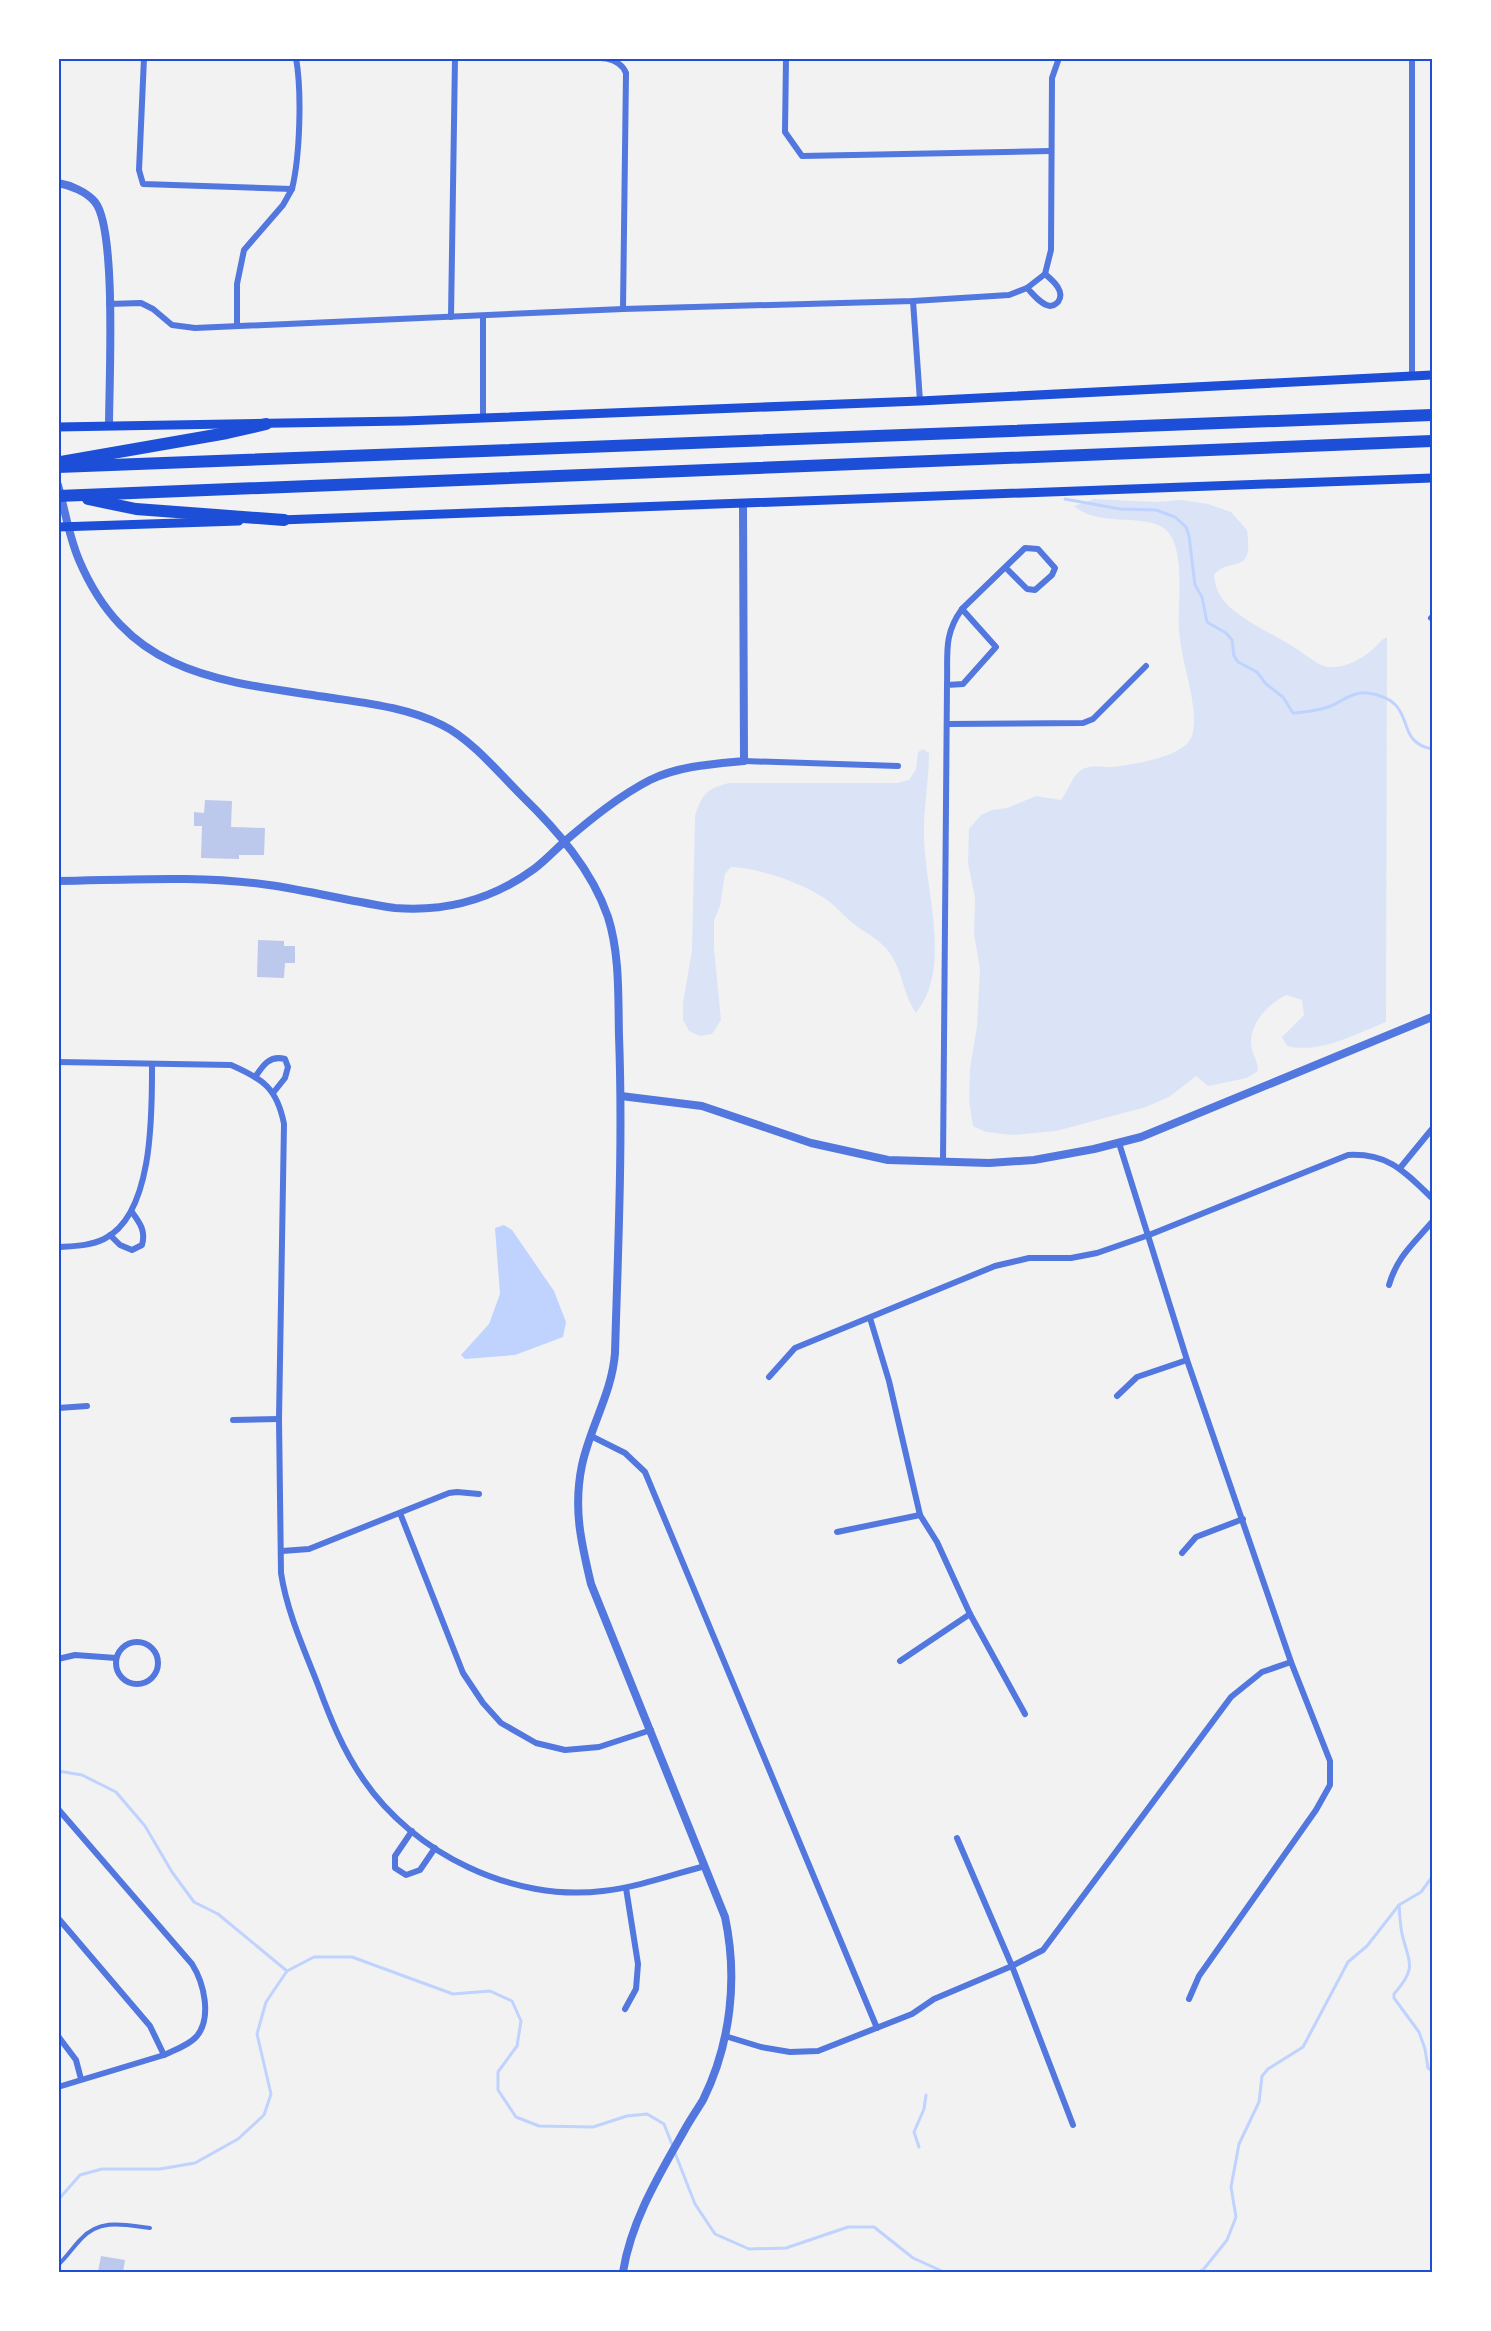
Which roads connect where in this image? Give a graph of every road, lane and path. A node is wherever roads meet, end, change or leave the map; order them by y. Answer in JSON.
{"nodes":[{"id":1,"x":144,"y":58,"type":"edge"},
{"id":2,"x":296,"y":58,"type":"edge"},
{"id":3,"x":455,"y":58,"type":"edge"},
{"id":4,"x":563,"y":58,"type":"edge"},
{"id":5,"x":786,"y":58,"type":"edge"},
{"id":6,"x":1059,"y":58,"type":"edge"},
{"id":7,"x":1412,"y":58,"type":"edge"},
{"id":8,"x":1050,"y":151,"type":"junction"},
{"id":9,"x":58,"y":183,"type":"edge"},
{"id":10,"x":291,"y":189,"type":"junction"},
{"id":11,"x":1044,"y":274,"type":"junction"},
{"id":12,"x":1027,"y":288,"type":"junction"},
{"id":13,"x":913,"y":301,"type":"junction"},
{"id":14,"x":109,"y":304,"type":"junction"},
{"id":15,"x":623,"y":309,"type":"junction"},
{"id":16,"x":450,"y":316,"type":"junction"},
{"id":17,"x":483,"y":316,"type":"junction"},
{"id":18,"x":237,"y":326,"type":"junction"},
{"id":19,"x":1432,"y":375,"type":"edge"},
{"id":20,"x":1412,"y":376,"type":"junction"},
{"id":21,"x":920,"y":401,"type":"junction"},
{"id":22,"x":1432,"y":415,"type":"edge"},
{"id":23,"x":483,"y":418,"type":"junction"},
{"id":24,"x":266,"y":424,"type":"junction"},
{"id":25,"x":109,"y":426,"type":"junction"},
{"id":26,"x":58,"y":427,"type":"edge"},
{"id":27,"x":1432,"y":441,"type":"edge"},
{"id":28,"x":58,"y":465,"type":"edge"},
{"id":29,"x":1432,"y":478,"type":"edge"},
{"id":30,"x":58,"y":485,"type":"edge"},
{"id":31,"x":64,"y":496,"type":"edge"},
{"id":32,"x":743,"y":503,"type":"junction"},
{"id":33,"x":284,"y":520,"type":"junction"},
{"id":34,"x":58,"y":527,"type":"edge"},
{"id":35,"x":1006,"y":568,"type":"junction"},
{"id":36,"x":962,"y":609,"type":"junction"},
{"id":37,"x":1146,"y":666,"type":"dead end"},
{"id":38,"x":947,"y":685,"type":"junction"},
{"id":39,"x":947,"y":724,"type":"junction"},
{"id":40,"x":744,"y":761,"type":"junction"},
{"id":41,"x":898,"y":765,"type":"dead end"},
{"id":42,"x":565,"y":841,"type":"junction"},
{"id":43,"x":58,"y":881,"type":"edge"},
{"id":44,"x":1432,"y":1017,"type":"edge"},
{"id":45,"x":58,"y":1062,"type":"edge"},
{"id":46,"x":152,"y":1064,"type":"junction"},
{"id":47,"x":256,"y":1076,"type":"junction"},
{"id":48,"x":273,"y":1093,"type":"junction"},
{"id":49,"x":621,"y":1096,"type":"junction"},
{"id":50,"x":1432,"y":1129,"type":"edge"},
{"id":51,"x":1119,"y":1143,"type":"junction"},
{"id":52,"x":943,"y":1162,"type":"junction"},
{"id":53,"x":1400,"y":1168,"type":"junction"},
{"id":54,"x":1432,"y":1198,"type":"edge"},
{"id":55,"x":132,"y":1212,"type":"junction"},
{"id":56,"x":1432,"y":1222,"type":"edge"},
{"id":57,"x":110,"y":1235,"type":"junction"},
{"id":58,"x":1149,"y":1235,"type":"junction"},
{"id":59,"x":58,"y":1247,"type":"edge"},
{"id":60,"x":1389,"y":1285,"type":"dead end"},
{"id":61,"x":870,"y":1318,"type":"junction"},
{"id":62,"x":1187,"y":1360,"type":"junction"},
{"id":63,"x":769,"y":1377,"type":"dead end"},
{"id":64,"x":1117,"y":1396,"type":"dead end"},
{"id":65,"x":87,"y":1406,"type":"dead end"},
{"id":66,"x":58,"y":1408,"type":"edge"},
{"id":67,"x":279,"y":1419,"type":"junction"},
{"id":68,"x":233,"y":1420,"type":"dead end"},
{"id":69,"x":591,"y":1436,"type":"junction"},
{"id":70,"x":479,"y":1494,"type":"dead end"},
{"id":71,"x":400,"y":1513,"type":"junction"},
{"id":72,"x":920,"y":1515,"type":"junction"},
{"id":73,"x":1243,"y":1519,"type":"junction"},
{"id":74,"x":837,"y":1532,"type":"dead end"},
{"id":75,"x":282,"y":1551,"type":"junction"},
{"id":76,"x":1182,"y":1553,"type":"dead end"},
{"id":77,"x":970,"y":1614,"type":"junction"},
{"id":78,"x":116,"y":1658,"type":"junction"},
{"id":79,"x":58,"y":1659,"type":"edge"},
{"id":80,"x":900,"y":1661,"type":"dead end"},
{"id":81,"x":1291,"y":1662,"type":"junction"},
{"id":82,"x":1026,"y":1714,"type":"dead end"},
{"id":83,"x":651,"y":1730,"type":"junction"},
{"id":84,"x":58,"y":1809,"type":"edge"},
{"id":85,"x":412,"y":1831,"type":"junction"},
{"id":86,"x":957,"y":1838,"type":"dead end"},
{"id":87,"x":435,"y":1848,"type":"junction"},
{"id":88,"x":705,"y":1866,"type":"junction"},
{"id":89,"x":626,"y":1888,"type":"junction"},
{"id":90,"x":58,"y":1918,"type":"edge"},
{"id":91,"x":1012,"y":1966,"type":"junction"},
{"id":92,"x":1189,"y":1999,"type":"dead end"},
{"id":93,"x":625,"y":2009,"type":"dead end"},
{"id":94,"x":877,"y":2028,"type":"junction"},
{"id":95,"x":58,"y":2036,"type":"edge"},
{"id":96,"x":725,"y":2036,"type":"junction"},
{"id":97,"x":164,"y":2055,"type":"junction"},
{"id":98,"x":81,"y":2079,"type":"junction"},
{"id":99,"x":58,"y":2087,"type":"edge"},
{"id":100,"x":1073,"y":2126,"type":"dead end"},
{"id":101,"x":150,"y":2228,"type":"dead end"},
{"id":102,"x":58,"y":2265,"type":"edge"},
{"id":103,"x":623,"y":2272,"type":"edge"}],
"edges":[{"from":1,"to":10,"type":"street"},
{"from":2,"to":10,"type":"street"},
{"from":3,"to":16,"type":"street"},
{"from":4,"to":15,"type":"street"},
{"from":5,"to":8,"type":"street"},
{"from":6,"to":8,"type":"street"},
{"from":7,"to":20,"type":"street"},
{"from":8,"to":11,"type":"street"},
{"from":9,"to":14,"type":"street"},
{"from":10,"to":18,"type":"street"},
{"from":11,"to":12,"type":"street"},
{"from":11,"to":12,"type":"street"},
{"from":12,"to":13,"type":"street"},
{"from":13,"to":15,"type":"street"},
{"from":13,"to":21,"type":"street"},
{"from":14,"to":18,"type":"street"},
{"from":14,"to":25,"type":"street"},
{"from":15,"to":17,"type":"street"},
{"from":16,"to":17,"type":"street"},
{"from":16,"to":18,"type":"street"},
{"from":17,"to":23,"type":"street"},
{"from":19,"to":20,"type":"main road"},
{"from":20,"to":21,"type":"main road"},
{"from":21,"to":23,"type":"main road"},
{"from":22,"to":28,"type":"highway"},
{"from":23,"to":24,"type":"main road"},
{"from":24,"to":25,"type":"main road"},
{"from":24,"to":28,"type":"highway"},
{"from":25,"to":26,"type":"main road"},
{"from":27,"to":31,"type":"highway"},
{"from":29,"to":32,"type":"main road"},
{"from":30,"to":42,"type":"street"},
{"from":31,"to":33,"type":"highway"},
{"from":32,"to":33,"type":"main road"},
{"from":32,"to":40,"type":"street"},
{"from":33,"to":34,"type":"main road"},
{"from":35,"to":35,"type":"street"},
{"from":35,"to":36,"type":"street"},
{"from":36,"to":38,"type":"street"},
{"from":36,"to":38,"type":"street"},
{"from":37,"to":39,"type":"street"},
{"from":38,"to":39,"type":"street"},
{"from":39,"to":52,"type":"street"},
{"from":40,"to":41,"type":"street"},
{"from":40,"to":42,"type":"street"},
{"from":42,"to":43,"type":"street"},
{"from":42,"to":49,"type":"street"},
{"from":44,"to":51,"type":"street"},
{"from":45,"to":46,"type":"street"},
{"from":46,"to":47,"type":"street"},
{"from":46,"to":55,"type":"street"},
{"from":47,"to":48,"type":"street"},
{"from":47,"to":48,"type":"street"},
{"from":48,"to":67,"type":"street"},
{"from":49,"to":52,"type":"street"},
{"from":49,"to":69,"type":"street"},
{"from":50,"to":53,"type":"street"},
{"from":51,"to":52,"type":"street"},
{"from":51,"to":58,"type":"street"},
{"from":53,"to":54,"type":"street"},
{"from":53,"to":58,"type":"street"},
{"from":55,"to":57,"type":"street"},
{"from":55,"to":57,"type":"street"},
{"from":56,"to":60,"type":"street"},
{"from":57,"to":59,"type":"street"},
{"from":58,"to":61,"type":"street"},
{"from":58,"to":62,"type":"street"},
{"from":61,"to":63,"type":"street"},
{"from":61,"to":72,"type":"street"},
{"from":62,"to":64,"type":"street"},
{"from":62,"to":73,"type":"street"},
{"from":65,"to":66,"type":"street"},
{"from":67,"to":68,"type":"street"},
{"from":67,"to":75,"type":"street"},
{"from":69,"to":83,"type":"street"},
{"from":69,"to":94,"type":"street"},
{"from":70,"to":71,"type":"street"},
{"from":71,"to":75,"type":"street"},
{"from":71,"to":83,"type":"street"},
{"from":72,"to":74,"type":"street"},
{"from":72,"to":77,"type":"street"},
{"from":73,"to":76,"type":"street"},
{"from":73,"to":81,"type":"street"},
{"from":75,"to":85,"type":"street"},
{"from":77,"to":80,"type":"street"},
{"from":77,"to":82,"type":"street"},
{"from":78,"to":78,"type":"street"},
{"from":78,"to":79,"type":"street"},
{"from":81,"to":91,"type":"street"},
{"from":81,"to":92,"type":"street"},
{"from":83,"to":88,"type":"street"},
{"from":84,"to":97,"type":"street"},
{"from":85,"to":87,"type":"street"},
{"from":85,"to":87,"type":"street"},
{"from":86,"to":91,"type":"street"},
{"from":87,"to":89,"type":"street"},
{"from":88,"to":89,"type":"street"},
{"from":88,"to":96,"type":"street"},
{"from":89,"to":93,"type":"street"},
{"from":90,"to":97,"type":"street"},
{"from":91,"to":94,"type":"street"},
{"from":91,"to":100,"type":"street"},
{"from":94,"to":96,"type":"street"},
{"from":95,"to":98,"type":"street"},
{"from":96,"to":103,"type":"street"},
{"from":97,"to":98,"type":"street"},
{"from":98,"to":99,"type":"street"},
{"from":101,"to":102,"type":"lane"}]}
